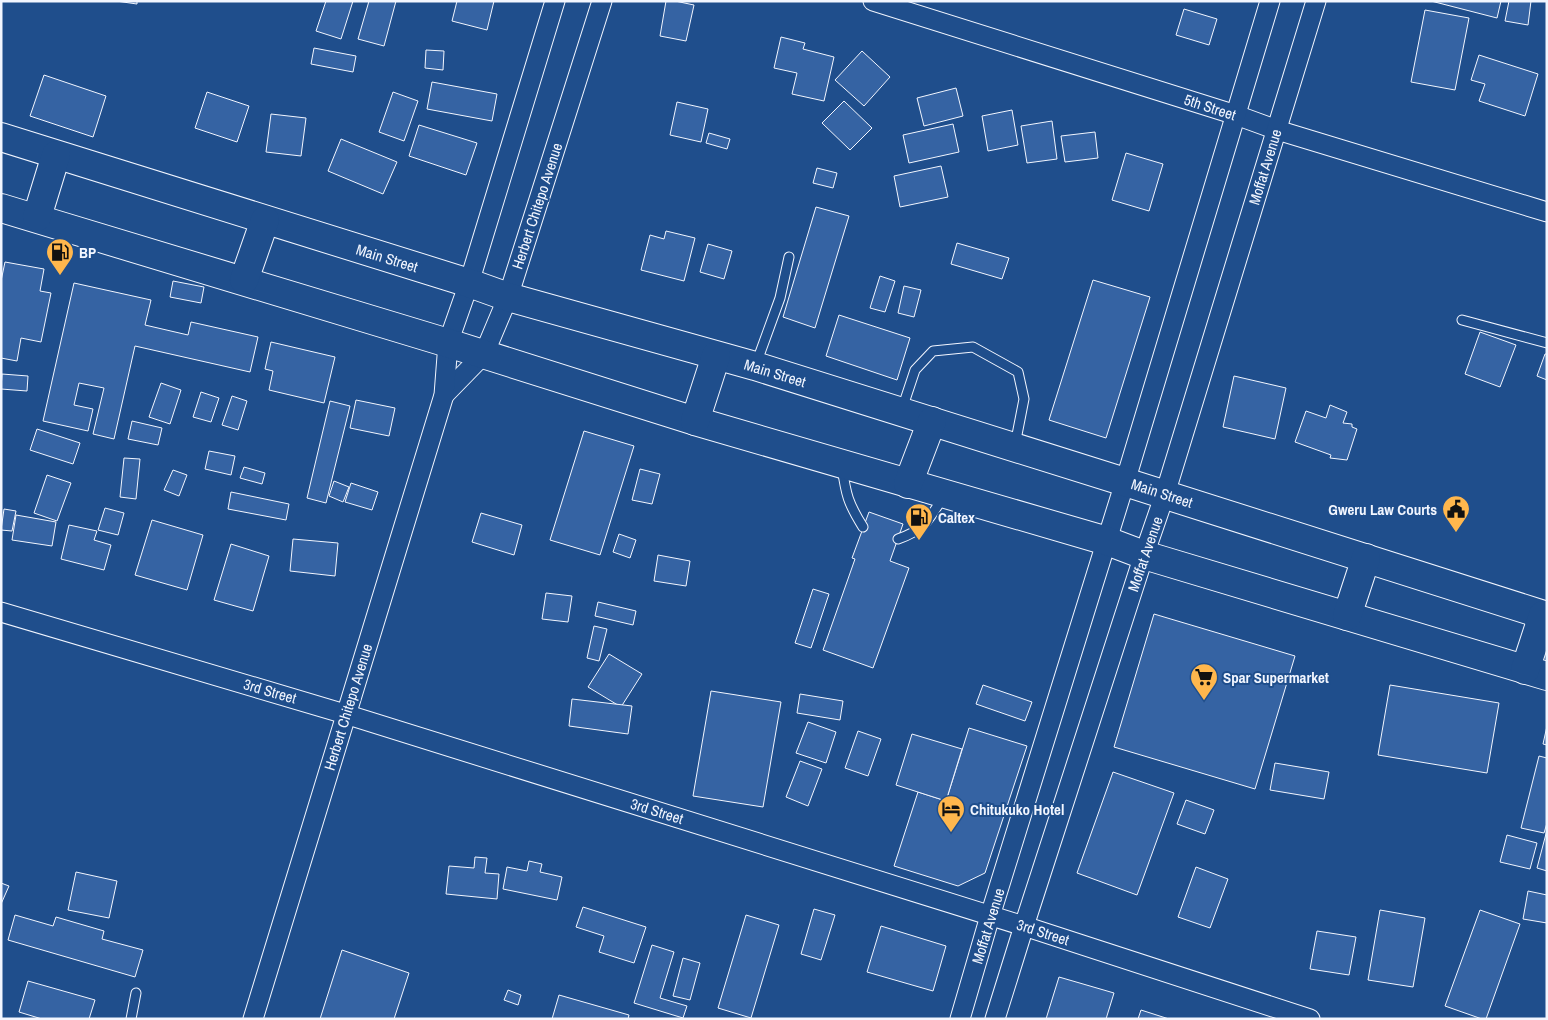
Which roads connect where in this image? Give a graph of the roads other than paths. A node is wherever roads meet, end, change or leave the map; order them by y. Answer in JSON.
{"nodes":[{"id":1,"x":555,"y":1,"type":"edge"},
{"id":2,"x":602,"y":1,"type":"edge"},
{"id":3,"x":873,"y":1,"type":"edge"},
{"id":4,"x":1270,"y":1,"type":"edge"},
{"id":5,"x":1316,"y":1,"type":"edge"},
{"id":6,"x":1236,"y":116,"type":"junction"},
{"id":7,"x":1277,"y":130,"type":"junction"},
{"id":8,"x":1,"y":137,"type":"edge"},
{"id":9,"x":56,"y":155,"type":"junction"},
{"id":10,"x":1,"y":208,"type":"edge"},
{"id":11,"x":1547,"y":212,"type":"edge"},
{"id":12,"x":37,"y":217,"type":"junction"},
{"id":13,"x":265,"y":220,"type":"junction"},
{"id":14,"x":789,"y":257,"type":"dead end"},
{"id":15,"x":244,"y":280,"type":"junction"},
{"id":16,"x":469,"y":283,"type":"junction"},
{"id":17,"x":508,"y":297,"type":"junction"},
{"id":18,"x":1462,"y":320,"type":"dead end"},
{"id":19,"x":448,"y":343,"type":"junction"},
{"id":20,"x":1547,"y":343,"type":"edge"},
{"id":21,"x":484,"y":354,"type":"junction"},
{"id":22,"x":716,"y":356,"type":"junction"},
{"id":23,"x":755,"y":366,"type":"junction"},
{"id":24,"x":444,"y":395,"type":"junction"},
{"id":25,"x":901,"y":412,"type":"junction"},
{"id":26,"x":932,"y":421,"type":"junction"},
{"id":27,"x":695,"y":422,"type":"junction"},
{"id":28,"x":1014,"y":447,"type":"junction"},
{"id":29,"x":841,"y":463,"type":"junction"},
{"id":30,"x":1125,"y":482,"type":"junction"},
{"id":31,"x":908,"y":484,"type":"junction"},
{"id":32,"x":1165,"y":494,"type":"junction"},
{"id":33,"x":944,"y":495,"type":"junction"},
{"id":34,"x":864,"y":527,"type":"dead end"},
{"id":35,"x":898,"y":539,"type":"dead end"},
{"id":36,"x":1107,"y":541,"type":"junction"},
{"id":37,"x":1144,"y":554,"type":"junction"},
{"id":38,"x":1366,"y":558,"type":"junction"},
{"id":39,"x":1,"y":612,"type":"edge"},
{"id":40,"x":1347,"y":616,"type":"junction"},
{"id":41,"x":1545,"y":616,"type":"edge"},
{"id":42,"x":1536,"y":673,"type":"edge"},
{"id":43,"x":345,"y":714,"type":"junction"},
{"id":44,"x":990,"y":916,"type":"junction"},
{"id":45,"x":1024,"y":926,"type":"junction"},
{"id":46,"x":136,"y":992,"type":"dead end"},
{"id":47,"x":131,"y":1019,"type":"edge"},
{"id":48,"x":253,"y":1019,"type":"edge"},
{"id":49,"x":960,"y":1019,"type":"edge"},
{"id":50,"x":995,"y":1019,"type":"edge"},
{"id":51,"x":1310,"y":1019,"type":"edge"}],
"edges":[{"from":1,"to":16,"type":"street","name":"Herbert Chitepo Avenue"},
{"from":2,"to":17,"type":"street","name":"Herbert Chitepo Avenue"},
{"from":3,"to":6,"type":"street","name":"5th Street"},
{"from":4,"to":6,"type":"street","name":"Moffat Avenue"},
{"from":5,"to":7,"type":"street","name":"Moffat Avenue"},
{"from":6,"to":7,"type":"street","name":"5th Street"},
{"from":6,"to":30,"type":"street","name":"Moffat Avenue"},
{"from":7,"to":11,"type":"street","name":"5th Street"},
{"from":7,"to":32,"type":"street","name":"Moffat Avenue"},
{"from":8,"to":9,"type":"highway","name":"Main Street"},
{"from":9,"to":12,"type":"highway"},
{"from":9,"to":13,"type":"highway","name":"Main Street"},
{"from":10,"to":12,"type":"highway"},
{"from":12,"to":15,"type":"highway"},
{"from":13,"to":15,"type":"highway"},
{"from":13,"to":16,"type":"highway","name":"Main Street"},
{"from":14,"to":23,"type":"lane"},
{"from":15,"to":19,"type":"highway"},
{"from":16,"to":17,"type":"highway","name":"Main Street"},
{"from":16,"to":19,"type":"street","name":"Herbert Chitepo Avenue"},
{"from":17,"to":21,"type":"street","name":"Herbert Chitepo Avenue"},
{"from":17,"to":22,"type":"highway","name":"Main Street"},
{"from":18,"to":20,"type":"lane"},
{"from":19,"to":21,"type":"highway"},
{"from":19,"to":24,"type":"street","name":"Herbert Chitepo Avenue"},
{"from":21,"to":24,"type":"street","name":"Herbert Chitepo Avenue"},
{"from":21,"to":27,"type":"highway"},
{"from":22,"to":23,"type":"highway","name":"Main Street"},
{"from":22,"to":27,"type":"highway"},
{"from":23,"to":25,"type":"highway","name":"Main Street"},
{"from":24,"to":43,"type":"street","name":"Herbert Chitepo Avenue"},
{"from":25,"to":26,"type":"highway","name":"Main Street"},
{"from":25,"to":28,"type":"lane"},
{"from":26,"to":28,"type":"highway","name":"Main Street"},
{"from":26,"to":31,"type":"highway"},
{"from":27,"to":29,"type":"highway"},
{"from":28,"to":30,"type":"highway","name":"Main Street"},
{"from":29,"to":31,"type":"highway"},
{"from":29,"to":34,"type":"lane"},
{"from":30,"to":32,"type":"highway","name":"Main Street"},
{"from":30,"to":36,"type":"street","name":"Moffat Avenue"},
{"from":31,"to":33,"type":"highway"},
{"from":32,"to":37,"type":"street","name":"Moffat Avenue"},
{"from":32,"to":38,"type":"highway","name":"Main Street"},
{"from":33,"to":35,"type":"lane"},
{"from":33,"to":36,"type":"highway"},
{"from":36,"to":37,"type":"highway"},
{"from":36,"to":44,"type":"street","name":"Moffat Avenue"},
{"from":37,"to":40,"type":"highway"},
{"from":37,"to":45,"type":"street","name":"Moffat Avenue"},
{"from":38,"to":40,"type":"highway"},
{"from":38,"to":41,"type":"highway","name":"Main Street"},
{"from":39,"to":43,"type":"street","name":"3rd Street"},
{"from":40,"to":42,"type":"highway"},
{"from":41,"to":42,"type":"highway"},
{"from":43,"to":44,"type":"street","name":"3rd Street"},
{"from":43,"to":48,"type":"street","name":"Herbert Chitepo Avenue"},
{"from":44,"to":45,"type":"street","name":"3rd Street"},
{"from":44,"to":49,"type":"street","name":"Moffat Avenue"},
{"from":45,"to":50,"type":"street","name":"Moffat Avenue"},
{"from":45,"to":51,"type":"street","name":"3rd Street"},
{"from":46,"to":47,"type":"lane"}]}
